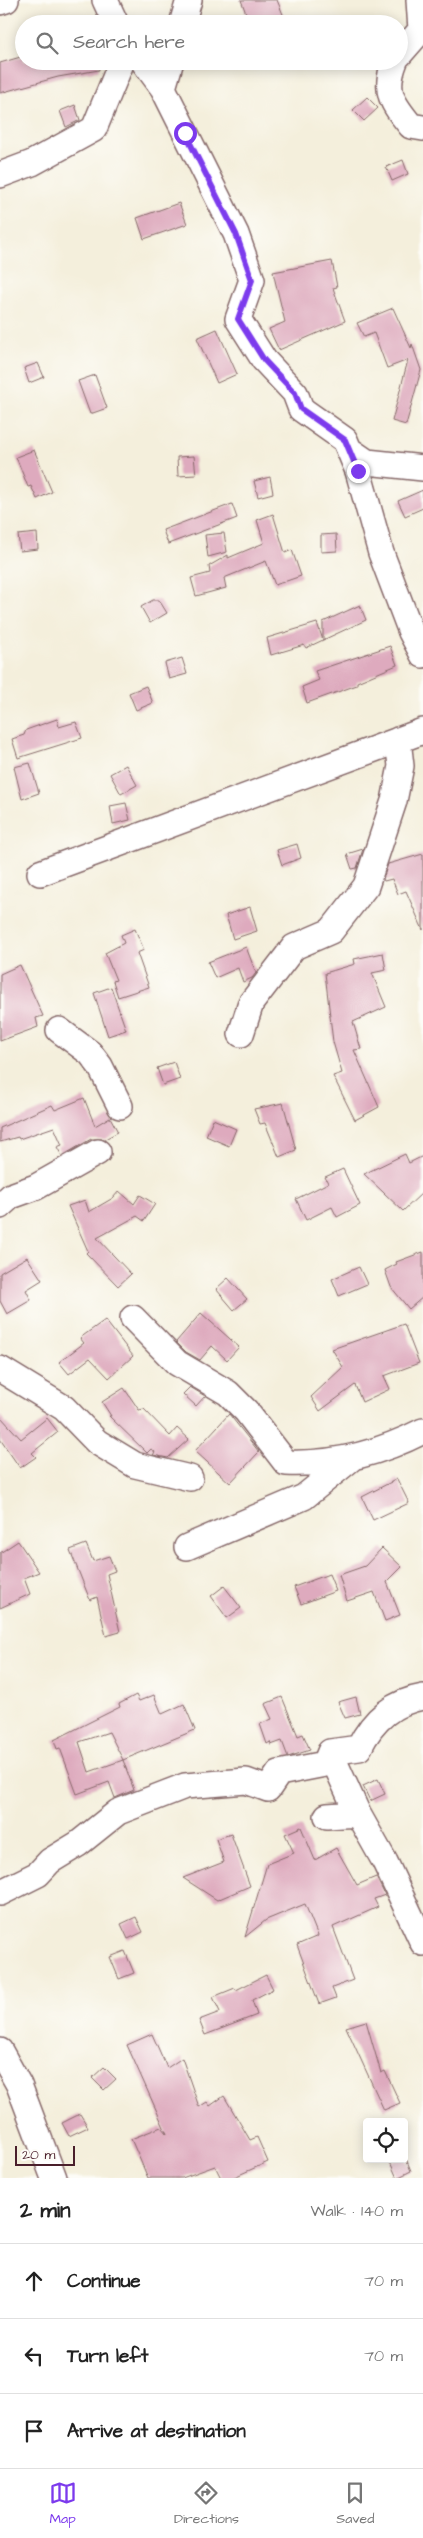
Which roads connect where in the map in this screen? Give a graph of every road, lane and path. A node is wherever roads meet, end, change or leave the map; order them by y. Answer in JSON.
{"nodes":[{"id":1,"x":6,"y":0,"type":"edge"},
{"id":2,"x":105,"y":0,"type":"edge"},
{"id":3,"x":189,"y":0,"type":"edge"},
{"id":4,"x":419,"y":0,"type":"edge"},
{"id":5,"x":0,"y":2,"type":"edge"},
{"id":6,"x":112,"y":15,"type":"edge"},
{"id":7,"x":185,"y":15,"type":"edge"},
{"id":8,"x":408,"y":45,"type":"edge"},
{"id":9,"x":118,"y":70,"type":"edge"},
{"id":10,"x":150,"y":70,"type":"edge"},
{"id":11,"x":168,"y":70,"type":"edge"},
{"id":12,"x":391,"y":70,"type":"edge"},
{"id":13,"x":163,"y":88,"type":"junction"},
{"id":14,"x":423,"y":128,"type":"edge"},
{"id":15,"x":0,"y":175,"type":"edge"},
{"id":16,"x":351,"y":451,"type":"junction"},
{"id":17,"x":423,"y":468,"type":"edge"},
{"id":18,"x":423,"y":655,"type":"edge"},
{"id":19,"x":423,"y":731,"type":"edge"},
{"id":20,"x":398,"y":740,"type":"junction"},
{"id":21,"x":40,"y":873,"type":"dead end"},
{"id":22,"x":59,"y":1030,"type":"dead end"},
{"id":23,"x":241,"y":1034,"type":"dead end"},
{"id":24,"x":120,"y":1106,"type":"dead end"},
{"id":25,"x":98,"y":1152,"type":"dead end"},
{"id":26,"x":0,"y":1206,"type":"edge"},
{"id":27,"x":133,"y":1318,"type":"dead end"},
{"id":28,"x":0,"y":1369,"type":"edge"},
{"id":29,"x":423,"y":1431,"type":"edge"},
{"id":30,"x":352,"y":1458,"type":"junction"},
{"id":31,"x":190,"y":1478,"type":"dead end"},
{"id":32,"x":187,"y":1547,"type":"dead end"},
{"id":33,"x":423,"y":1697,"type":"edge"},
{"id":34,"x":330,"y":1752,"type":"junction"},
{"id":35,"x":358,"y":1814,"type":"junction"},
{"id":36,"x":327,"y":1816,"type":"dead end"},
{"id":37,"x":0,"y":1893,"type":"edge"},
{"id":38,"x":423,"y":1943,"type":"edge"},
{"id":39,"x":0,"y":2051,"type":"edge"},
{"id":40,"x":54,"y":2178,"type":"edge"}],
"edges":[{"from":1,"to":5,"type":"street"},
{"from":2,"to":6,"type":"street"},
{"from":3,"to":7,"type":"street"},
{"from":4,"to":8,"type":"street"},
{"from":9,"to":15,"type":"street"},
{"from":10,"to":13,"type":"street"},
{"from":11,"to":13,"type":"street"},
{"from":12,"to":14,"type":"street"},
{"from":13,"to":16,"type":"street"},
{"from":16,"to":17,"type":"street"},
{"from":16,"to":18,"type":"street"},
{"from":19,"to":20,"type":"street"},
{"from":20,"to":21,"type":"street"},
{"from":20,"to":23,"type":"street"},
{"from":22,"to":24,"type":"street"},
{"from":25,"to":26,"type":"street"},
{"from":27,"to":30,"type":"street"},
{"from":28,"to":31,"type":"street"},
{"from":29,"to":30,"type":"street"},
{"from":30,"to":32,"type":"street"},
{"from":33,"to":34,"type":"street"},
{"from":34,"to":35,"type":"street"},
{"from":34,"to":37,"type":"street"},
{"from":35,"to":36,"type":"street"},
{"from":35,"to":38,"type":"street"},
{"from":39,"to":40,"type":"street"}]}
